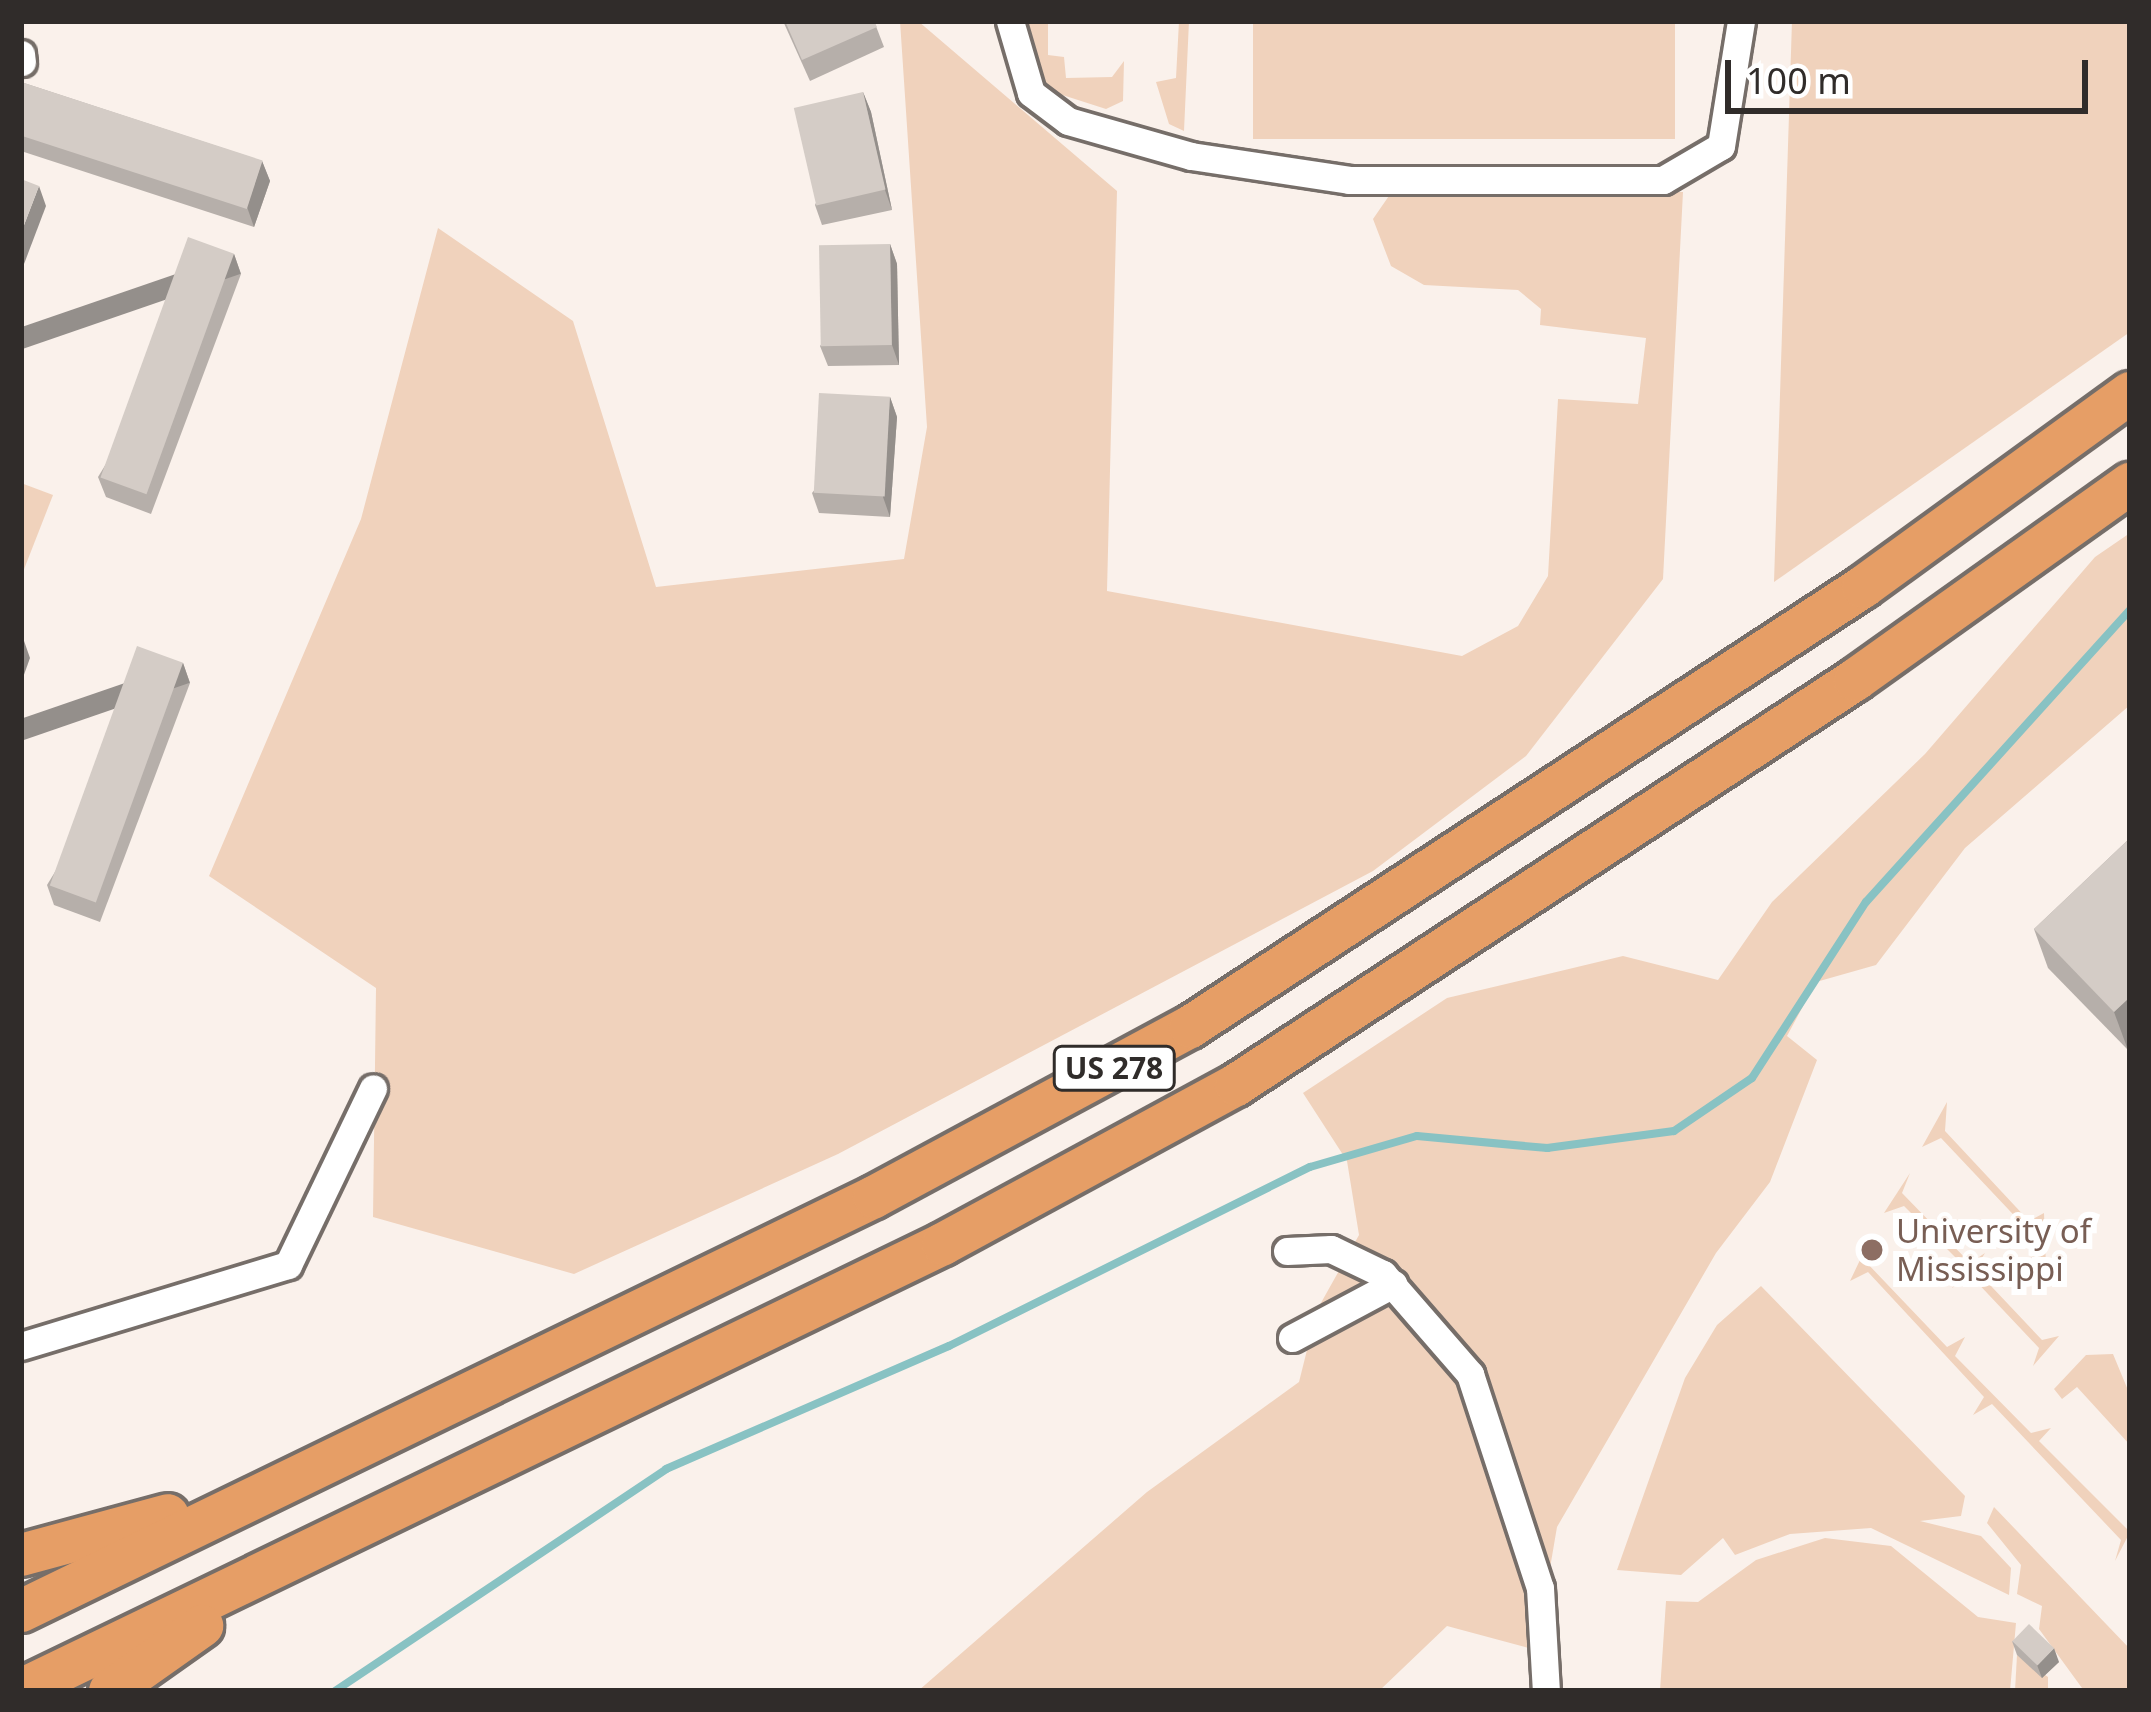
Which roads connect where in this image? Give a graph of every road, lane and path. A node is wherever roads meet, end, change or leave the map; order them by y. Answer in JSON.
{"nodes":[{"id":1,"x":1010,"y":21,"type":"edge"},
{"id":2,"x":1741,"y":21,"type":"edge"},
{"id":3,"x":2130,"y":393,"type":"edge"},
{"id":4,"x":2130,"y":484,"type":"edge"},
{"id":5,"x":373,"y":1088,"type":"dead end"},
{"id":6,"x":1287,"y":1251,"type":"dead end"},
{"id":7,"x":1394,"y":1284,"type":"junction"},
{"id":8,"x":1292,"y":1338,"type":"dead end"},
{"id":9,"x":21,"y":1346,"type":"edge"},
{"id":10,"x":329,"y":1462,"type":"junction"},
{"id":11,"x":320,"y":1546,"type":"junction"},
{"id":12,"x":21,"y":1555,"type":"edge"},
{"id":13,"x":21,"y":1611,"type":"edge"},
{"id":14,"x":21,"y":1690,"type":"edge"},
{"id":15,"x":110,"y":1691,"type":"edge"},
{"id":16,"x":1546,"y":1691,"type":"edge"}],
"edges":[{"from":1,"to":2,"type":"street"},
{"from":3,"to":10,"type":"highway","number":"US 278"},
{"from":4,"to":11,"type":"highway","number":"US 278"},
{"from":5,"to":9,"type":"street"},
{"from":6,"to":7,"type":"street"},
{"from":7,"to":8,"type":"street"},
{"from":7,"to":16,"type":"street"},
{"from":10,"to":12,"type":"highway"},
{"from":10,"to":13,"type":"highway","number":"US 278"},
{"from":11,"to":14,"type":"highway","number":"US 278"},
{"from":11,"to":15,"type":"highway"}]}
